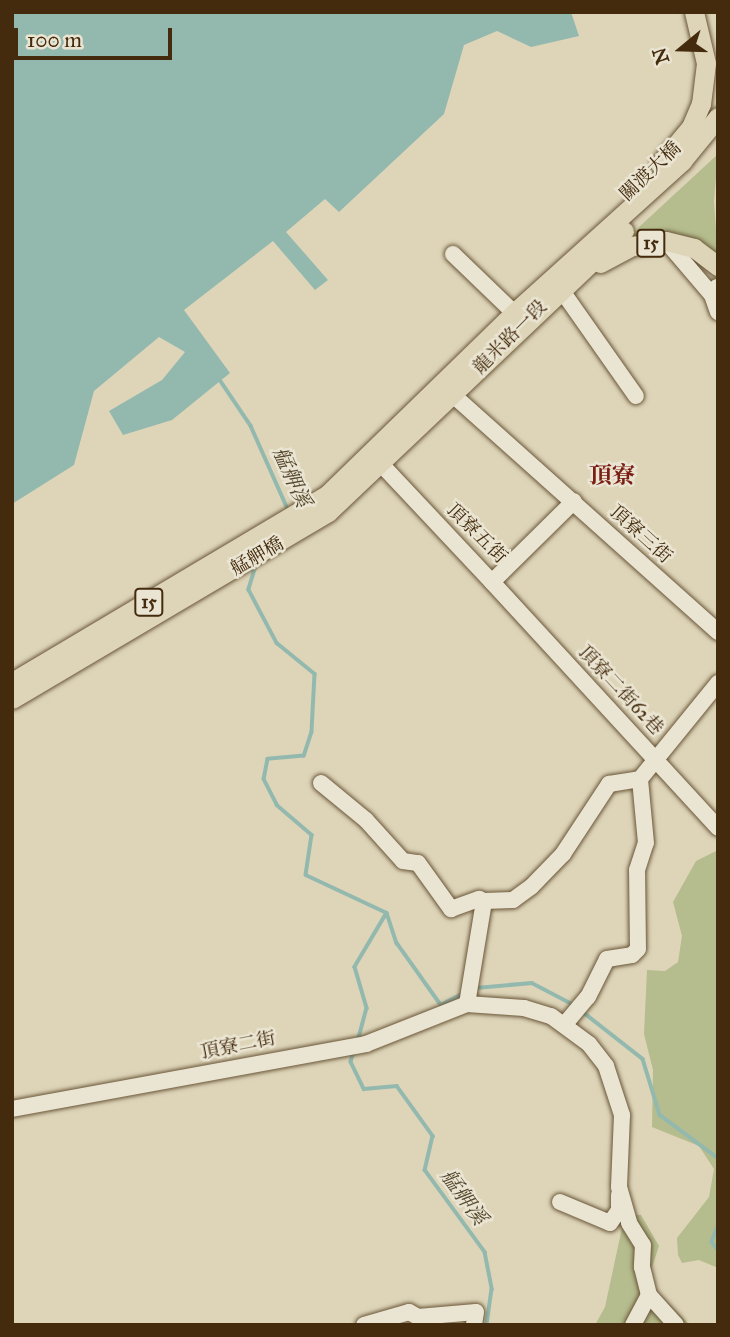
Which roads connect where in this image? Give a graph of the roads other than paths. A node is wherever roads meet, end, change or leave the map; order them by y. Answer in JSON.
{"nodes":[{"id":1,"x":694,"y":12,"type":"edge"},
{"id":2,"x":718,"y":117,"type":"edge"},
{"id":3,"x":718,"y":135,"type":"edge"},
{"id":4,"x":666,"y":241,"type":"junction"},
{"id":5,"x":453,"y":254,"type":"dead end"},
{"id":6,"x":718,"y":266,"type":"edge"},
{"id":7,"x":583,"y":271,"type":"junction"},
{"id":8,"x":560,"y":280,"type":"junction"},
{"id":9,"x":715,"y":290,"type":"edge"},
{"id":10,"x":718,"y":312,"type":"edge"},
{"id":11,"x":514,"y":313,"type":"junction"},
{"id":12,"x":447,"y":390,"type":"junction"},
{"id":13,"x":636,"y":396,"type":"dead end"},
{"id":14,"x":382,"y":465,"type":"junction"},
{"id":15,"x":574,"y":501,"type":"junction"},
{"id":16,"x":294,"y":523,"type":"junction"},
{"id":17,"x":492,"y":582,"type":"junction"},
{"id":18,"x":718,"y":632,"type":"edge"},
{"id":19,"x":12,"y":682,"type":"edge"},
{"id":20,"x":718,"y":683,"type":"edge"},
{"id":21,"x":12,"y":699,"type":"edge"},
{"id":22,"x":657,"y":758,"type":"junction"},
{"id":23,"x":640,"y":779,"type":"junction"},
{"id":24,"x":321,"y":783,"type":"dead end"},
{"id":25,"x":718,"y":828,"type":"edge"},
{"id":26,"x":484,"y":901,"type":"junction"},
{"id":27,"x":467,"y":1004,"type":"junction"},
{"id":28,"x":567,"y":1020,"type":"junction"},
{"id":29,"x":12,"y":1109,"type":"edge"},
{"id":30,"x":619,"y":1187,"type":"junction"},
{"id":31,"x":559,"y":1202,"type":"dead end"},
{"id":32,"x":649,"y":1295,"type":"junction"},
{"id":33,"x":364,"y":1325,"type":"edge"},
{"id":34,"x":474,"y":1325,"type":"edge"},
{"id":35,"x":634,"y":1325,"type":"edge"},
{"id":36,"x":676,"y":1325,"type":"edge"}],
"edges":[{"from":1,"to":8,"type":"main road","name":"關渡大橋","number":"15"},
{"from":2,"to":8,"type":"main road","name":"龍米路一段"},
{"from":3,"to":7,"type":"main road","name":"龍米路一段"},
{"from":4,"to":6,"type":"main road","number":"15"},
{"from":4,"to":7,"type":"main road","number":"15"},
{"from":4,"to":9,"type":"street"},
{"from":5,"to":11,"type":"street"},
{"from":7,"to":8,"type":"main road","name":"龍米路一段","number":"15"},
{"from":8,"to":11,"type":"main road","name":"龍米路一段","number":"15"},
{"from":8,"to":12,"type":"main road","name":"龍米路一段","number":"15"},
{"from":8,"to":13,"type":"street"},
{"from":9,"to":10,"type":"street"},
{"from":11,"to":12,"type":"main road","name":"龍米路一段","number":"15"},
{"from":12,"to":14,"type":"main road","name":"龍米路一段","number":"15"},
{"from":12,"to":15,"type":"street","name":"頂寮三街"},
{"from":12,"to":16,"type":"main road","name":"龍米路一段","number":"15"},
{"from":14,"to":16,"type":"main road","name":"龍米路一段","number":"15"},
{"from":14,"to":17,"type":"street","name":"頂寮五街"},
{"from":15,"to":17,"type":"street","name":"頂寮五街"},
{"from":15,"to":18,"type":"street","name":"頂寮三街"},
{"from":16,"to":19,"type":"main road","name":"龍米路一段","number":"15"},
{"from":16,"to":21,"type":"main road","name":"艋舺橋","number":"15"},
{"from":17,"to":22,"type":"street","name":"頂寮二街62巷"},
{"from":20,"to":22,"type":"street"},
{"from":22,"to":23,"type":"street"},
{"from":22,"to":25,"type":"street","name":"頂寮二街62巷"},
{"from":23,"to":26,"type":"street"},
{"from":23,"to":28,"type":"street"},
{"from":24,"to":26,"type":"street"},
{"from":26,"to":27,"type":"street"},
{"from":27,"to":28,"type":"street","name":"頂寮二街"},
{"from":27,"to":29,"type":"street","name":"頂寮二街"},
{"from":28,"to":30,"type":"street"},
{"from":30,"to":31,"type":"street"},
{"from":30,"to":32,"type":"street"},
{"from":32,"to":35,"type":"street"},
{"from":32,"to":36,"type":"street"},
{"from":33,"to":34,"type":"street"}]}
